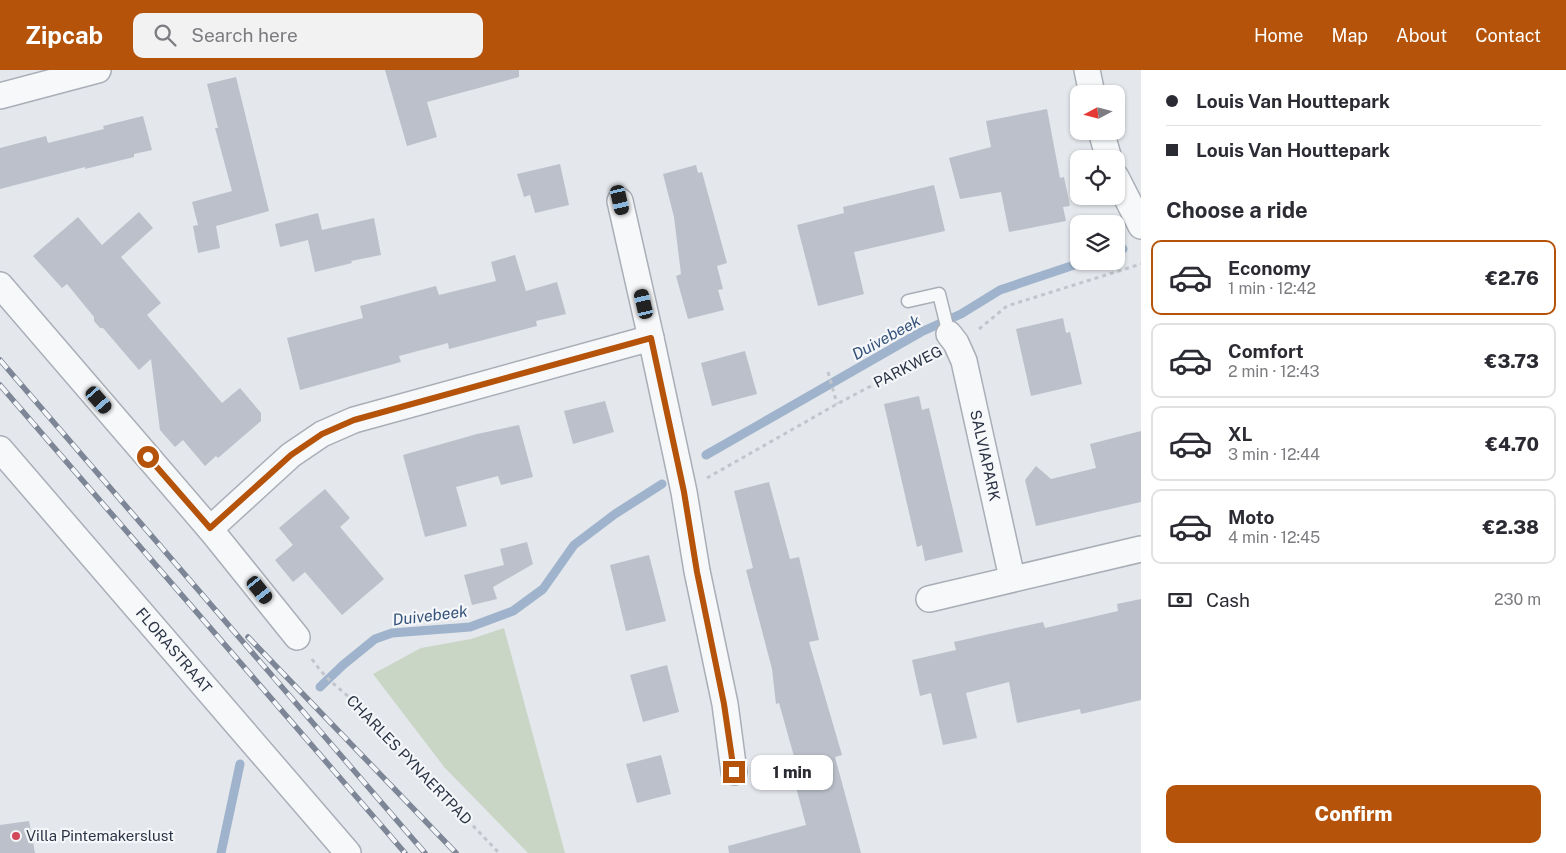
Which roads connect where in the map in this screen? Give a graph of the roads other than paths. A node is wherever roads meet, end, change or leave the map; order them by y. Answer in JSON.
{"nodes":[{"id":1,"x":98,"y":70,"type":"edge"},
{"id":2,"x":1088,"y":70,"type":"edge"},
{"id":3,"x":1090,"y":85,"type":"edge"},
{"id":4,"x":0,"y":96,"type":"edge"},
{"id":5,"x":1125,"y":195,"type":"edge"},
{"id":6,"x":620,"y":200,"type":"dead end"},
{"id":7,"x":1141,"y":226,"type":"edge"},
{"id":8,"x":0,"y":285,"type":"edge"},
{"id":9,"x":908,"y":301,"type":"dead end"},
{"id":10,"x":949,"y":330,"type":"joint"},
{"id":11,"x":651,"y":338,"type":"junction"},
{"id":12,"x":0,"y":448,"type":"edge"},
{"id":13,"x":210,"y":528,"type":"junction"},
{"id":14,"x":1141,"y":549,"type":"edge"},
{"id":15,"x":1012,"y":578,"type":"junction"},
{"id":16,"x":928,"y":599,"type":"dead end"},
{"id":17,"x":297,"y":636,"type":"dead end"},
{"id":18,"x":734,"y":772,"type":"dead end"},
{"id":19,"x":348,"y":853,"type":"edge"}],
"edges":[{"from":1,"to":4,"type":"street"},
{"from":2,"to":3,"type":"street"},
{"from":5,"to":7,"type":"street"},
{"from":6,"to":11,"type":"street"},
{"from":8,"to":13,"type":"street"},
{"from":9,"to":10,"type":"lane"},
{"from":10,"to":15,"type":"street","name":"SALVIAPARK"},
{"from":11,"to":13,"type":"street"},
{"from":11,"to":18,"type":"street"},
{"from":12,"to":19,"type":"street","name":"FLORASTRAAT"},
{"from":13,"to":17,"type":"street"},
{"from":14,"to":15,"type":"street"},
{"from":15,"to":16,"type":"street"}]}
